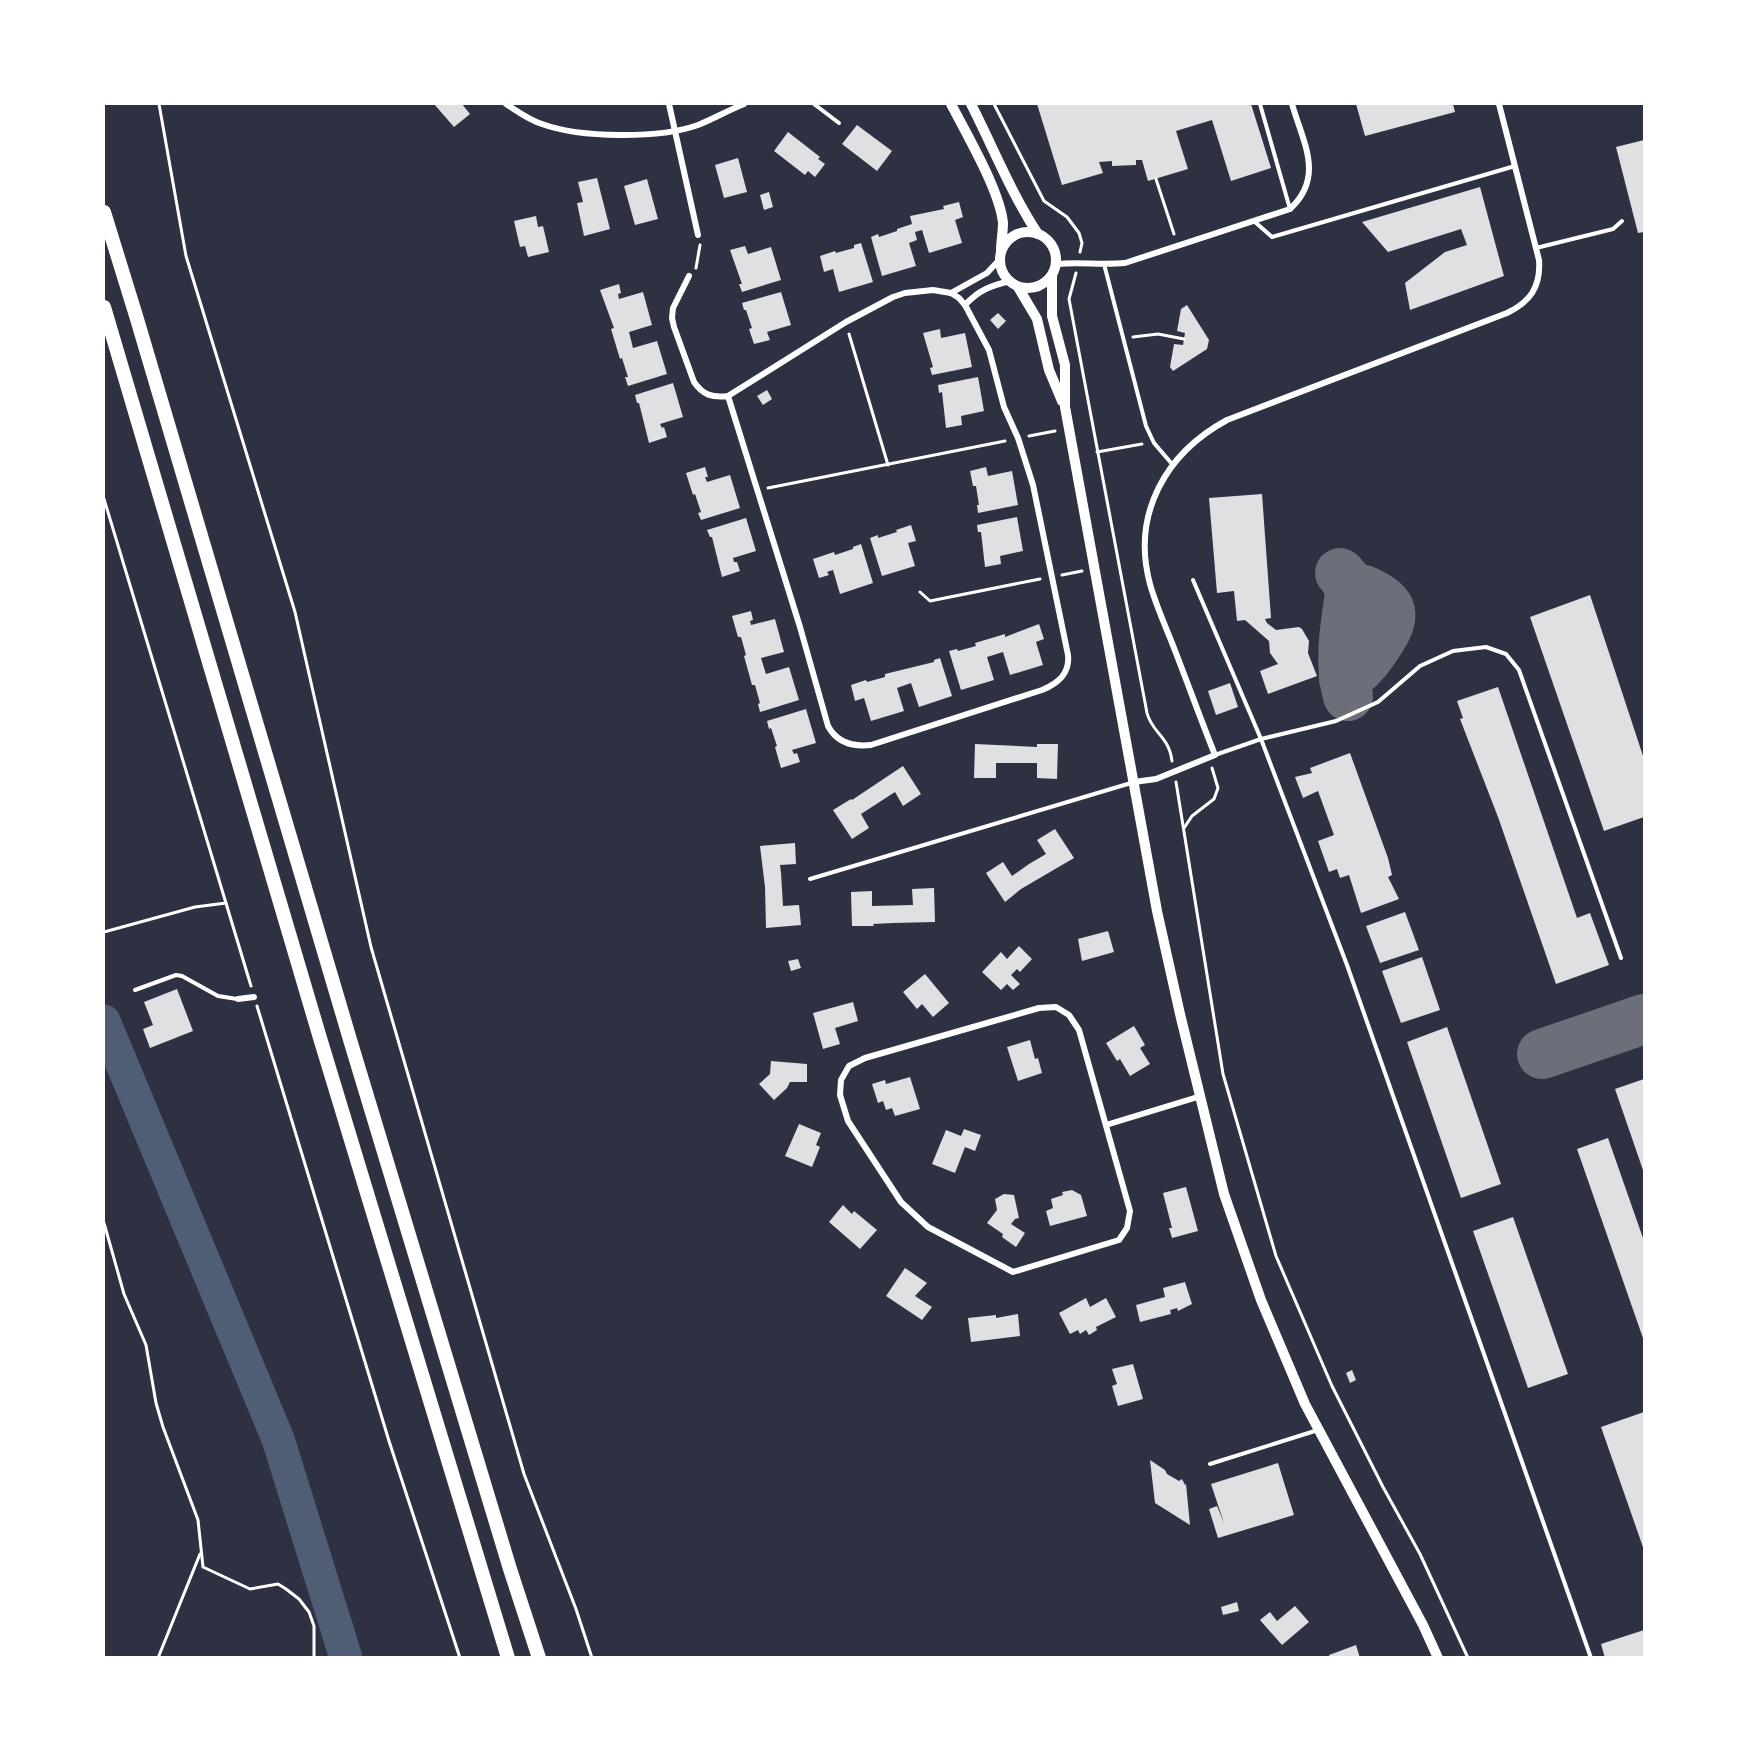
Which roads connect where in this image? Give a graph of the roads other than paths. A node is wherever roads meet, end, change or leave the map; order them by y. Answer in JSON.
{"nodes":[{"id":1,"x":506,"y":104,"type":"edge"},
{"id":2,"x":669,"y":104,"type":"edge"},
{"id":3,"x":744,"y":104,"type":"edge"},
{"id":4,"x":814,"y":104,"type":"edge"},
{"id":5,"x":951,"y":104,"type":"edge"},
{"id":6,"x":971,"y":104,"type":"edge"},
{"id":7,"x":1260,"y":104,"type":"edge"},
{"id":8,"x":1292,"y":104,"type":"edge"},
{"id":9,"x":1499,"y":104,"type":"edge"},
{"id":10,"x":839,"y":123,"type":"dead end"},
{"id":11,"x":675,"y":131,"type":"junction"},
{"id":12,"x":1515,"y":166,"type":"junction"},
{"id":13,"x":1290,"y":209,"type":"junction"},
{"id":14,"x":104,"y":213,"type":"edge"},
{"id":15,"x":1623,"y":221,"type":"dead end"},
{"id":16,"x":1255,"y":222,"type":"junction"},
{"id":17,"x":1038,"y":234,"type":"junction"},
{"id":18,"x":698,"y":235,"type":"road end"},
{"id":19,"x":1535,"y":248,"type":"junction"},
{"id":20,"x":1000,"y":256,"type":"junction"},
{"id":21,"x":1057,"y":264,"type":"junction"},
{"id":22,"x":1104,"y":264,"type":"junction"},
{"id":23,"x":689,"y":276,"type":"road end"},
{"id":24,"x":1052,"y":276,"type":"junction"},
{"id":25,"x":1014,"y":284,"type":"junction"},
{"id":26,"x":951,"y":293,"type":"junction"},
{"id":27,"x":965,"y":306,"type":"junction"},
{"id":28,"x":104,"y":307,"type":"edge"},
{"id":29,"x":728,"y":396,"type":"junction"},
{"id":30,"x":1065,"y":407,"type":"junction"},
{"id":31,"x":1172,"y":464,"type":"junction"},
{"id":32,"x":1193,"y":580,"type":"dead end"},
{"id":33,"x":1260,"y":739,"type":"junction"},
{"id":34,"x":1212,"y":757,"type":"junction"},
{"id":35,"x":1134,"y":782,"type":"junction"},
{"id":36,"x":810,"y":879,"type":"dead end"},
{"id":37,"x":1621,"y":958,"type":"dead end"},
{"id":38,"x":135,"y":990,"type":"dead end"},
{"id":39,"x":254,"y":997,"type":"road end"},
{"id":40,"x":238,"y":999,"type":"joint"},
{"id":41,"x":1201,"y":1096,"type":"junction"},
{"id":42,"x":1106,"y":1125,"type":"junction"},
{"id":43,"x":1319,"y":1430,"type":"junction"},
{"id":44,"x":1210,"y":1464,"type":"dead end"},
{"id":45,"x":508,"y":1658,"type":"edge"},
{"id":46,"x":539,"y":1658,"type":"edge"},
{"id":47,"x":1438,"y":1658,"type":"edge"},
{"id":48,"x":1591,"y":1658,"type":"edge"}],
"edges":[{"from":1,"to":11,"type":"street"},
{"from":2,"to":11,"type":"street"},
{"from":3,"to":11,"type":"street"},
{"from":4,"to":10,"type":"lane"},
{"from":5,"to":20,"type":"main road"},
{"from":6,"to":17,"type":"main road"},
{"from":7,"to":13,"type":"lane"},
{"from":8,"to":13,"type":"street"},
{"from":9,"to":12,"type":"street"},
{"from":11,"to":18,"type":"street"},
{"from":12,"to":16,"type":"lane"},
{"from":12,"to":19,"type":"street"},
{"from":13,"to":16,"type":"street"},
{"from":14,"to":46,"type":"highway"},
{"from":15,"to":19,"type":"lane"},
{"from":16,"to":22,"type":"street"},
{"from":17,"to":20,"type":"main road"},
{"from":17,"to":21,"type":"main road"},
{"from":19,"to":31,"type":"street"},
{"from":20,"to":25,"type":"main road"},
{"from":20,"to":26,"type":"street"},
{"from":21,"to":22,"type":"street"},
{"from":21,"to":24,"type":"main road"},
{"from":22,"to":31,"type":"lane"},
{"from":23,"to":29,"type":"street"},
{"from":24,"to":25,"type":"main road"},
{"from":24,"to":30,"type":"main road"},
{"from":25,"to":27,"type":"street"},
{"from":25,"to":30,"type":"main road"},
{"from":26,"to":27,"type":"street"},
{"from":26,"to":29,"type":"street"},
{"from":27,"to":29,"type":"street"},
{"from":28,"to":45,"type":"highway"},
{"from":30,"to":35,"type":"main road"},
{"from":31,"to":34,"type":"street"},
{"from":32,"to":33,"type":"lane"},
{"from":33,"to":34,"type":"lane"},
{"from":33,"to":37,"type":"lane"},
{"from":33,"to":48,"type":"lane"},
{"from":34,"to":35,"type":"street"},
{"from":35,"to":36,"type":"lane"},
{"from":35,"to":41,"type":"main road"},
{"from":38,"to":40,"type":"lane"},
{"from":39,"to":40,"type":"street"},
{"from":41,"to":42,"type":"street"},
{"from":41,"to":43,"type":"main road"},
{"from":42,"to":42,"type":"street"},
{"from":43,"to":44,"type":"lane"},
{"from":43,"to":47,"type":"main road"}]}
